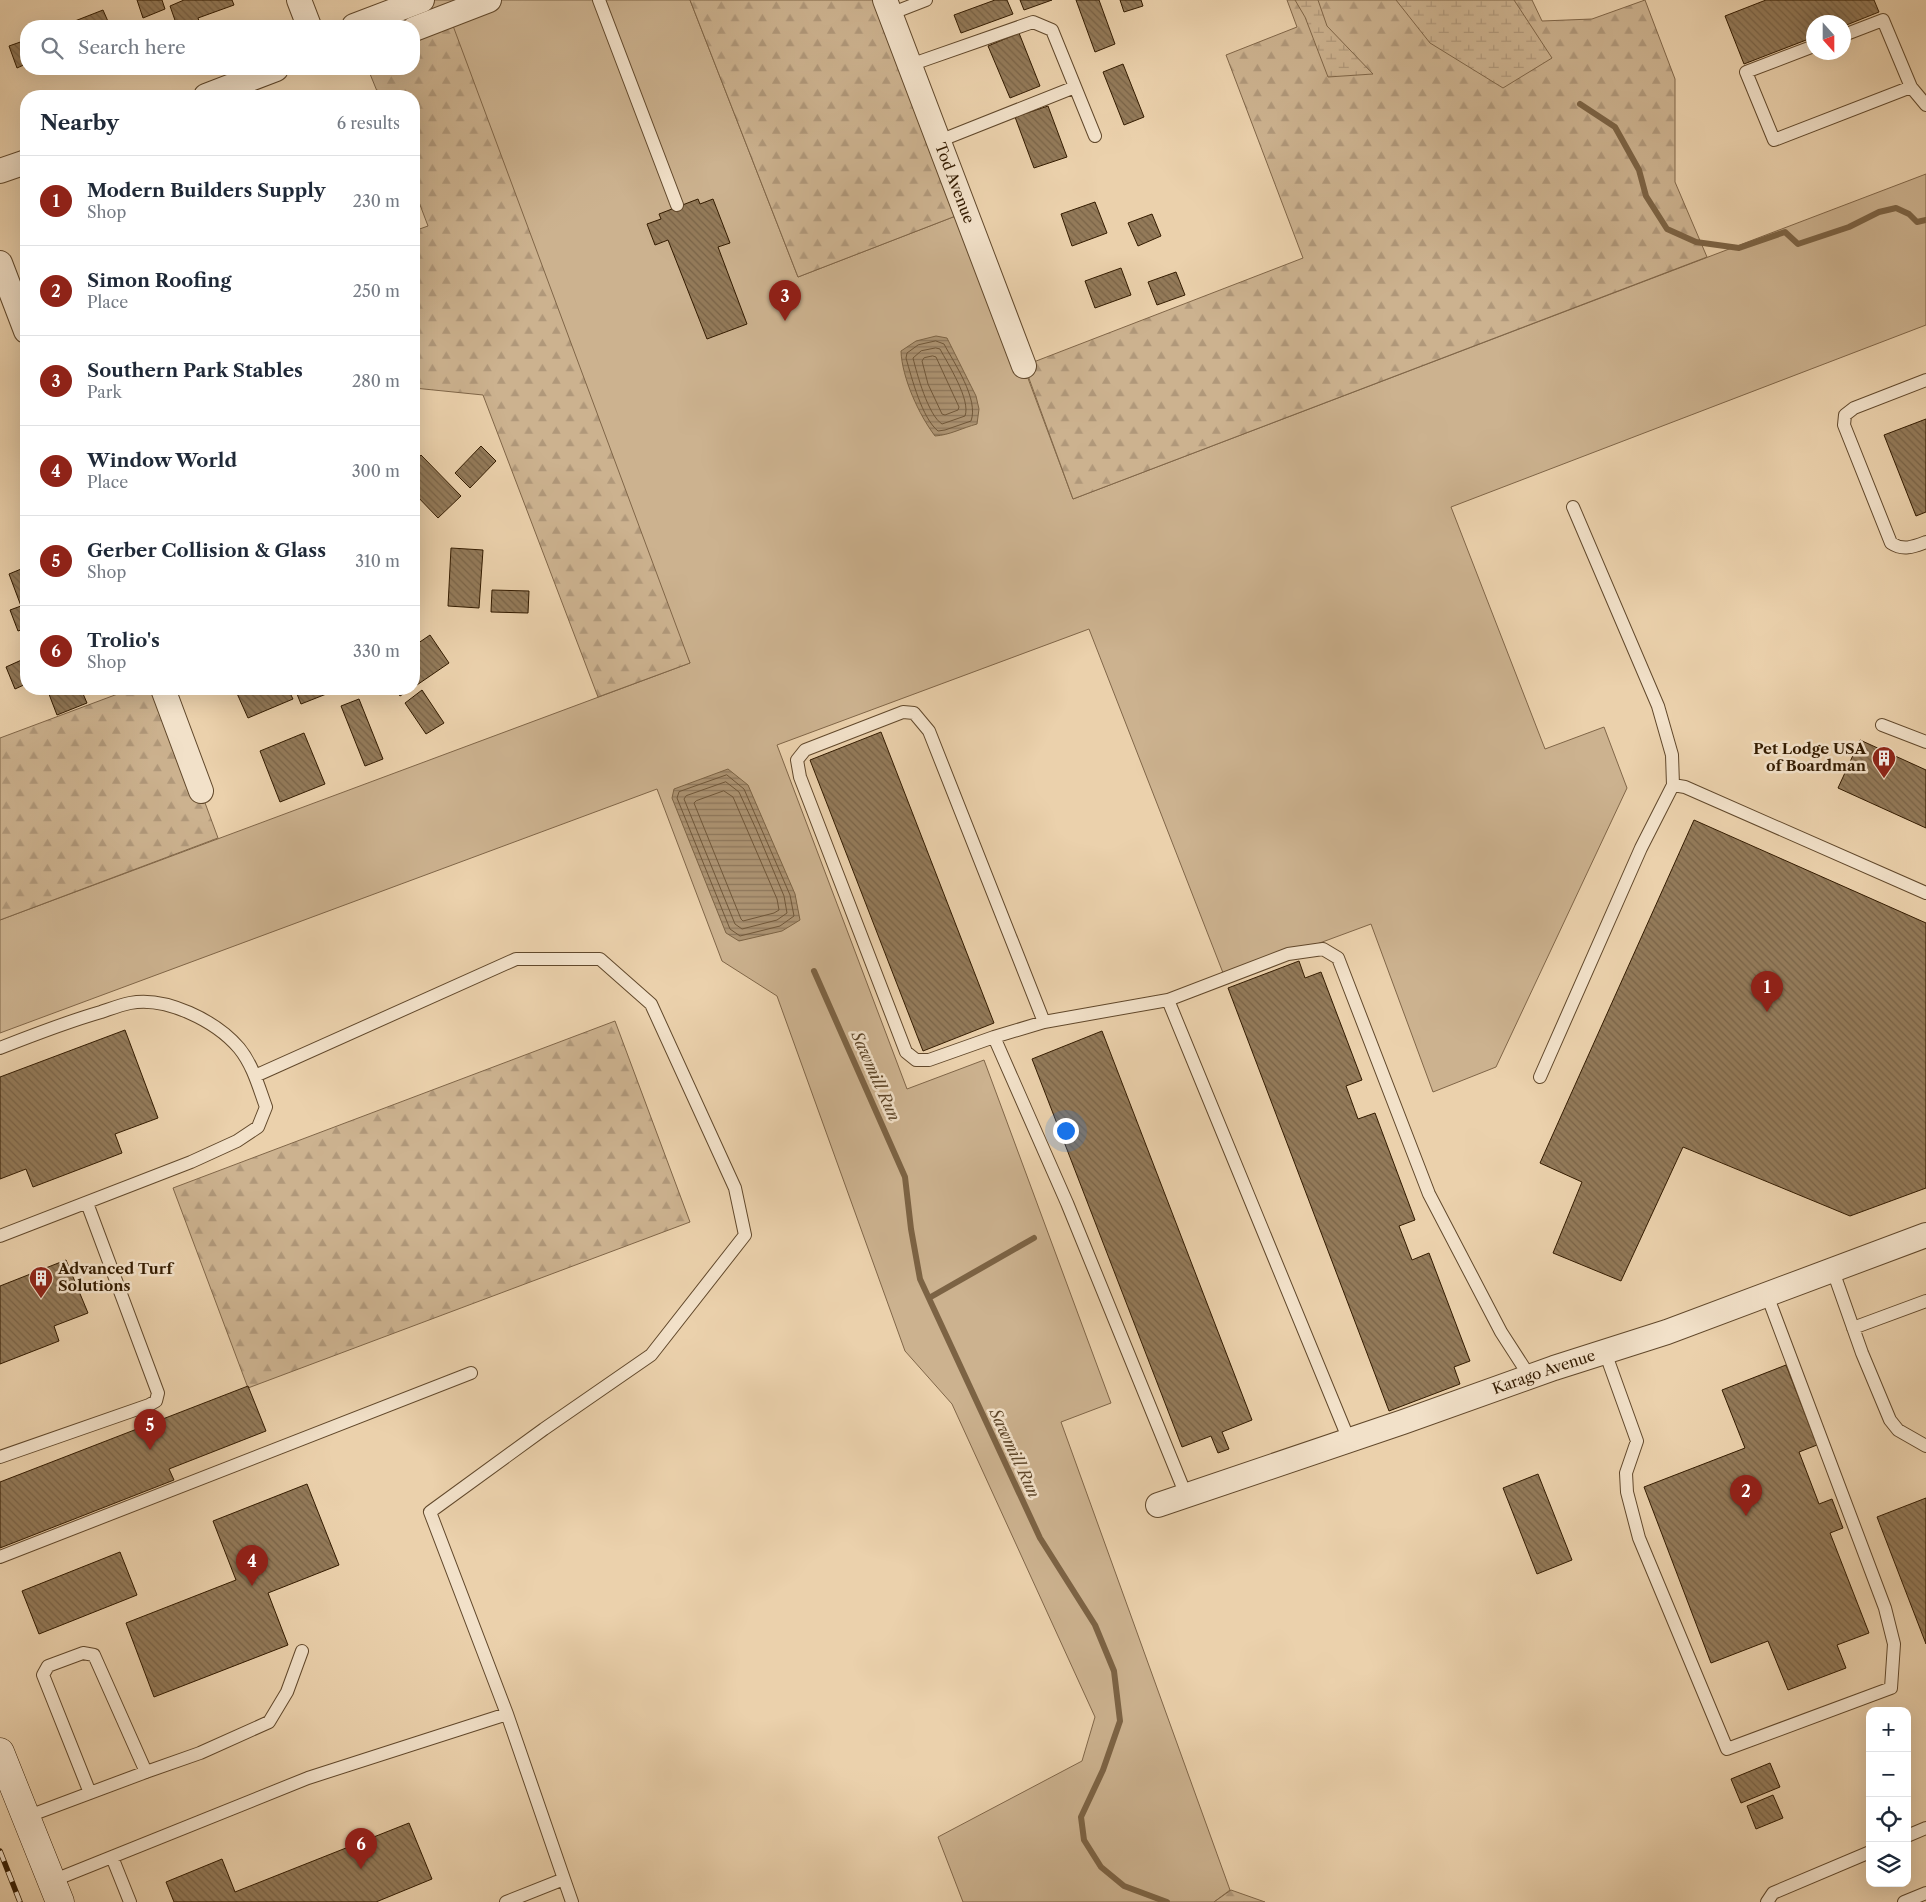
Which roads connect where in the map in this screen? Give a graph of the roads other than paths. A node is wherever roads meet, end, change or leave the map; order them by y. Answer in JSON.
{"nodes":[{"id":1,"x":299,"y":0,"type":"edge"},
{"id":2,"x":422,"y":0,"type":"edge"},
{"id":3,"x":489,"y":0,"type":"edge"},
{"id":4,"x":599,"y":0,"type":"edge"},
{"id":5,"x":926,"y":0,"type":"edge"},
{"id":6,"x":888,"y":7,"type":"edge"},
{"id":7,"x":307,"y":20,"type":"edge"},
{"id":8,"x":370,"y":20,"type":"edge"},
{"id":9,"x":420,"y":27,"type":"edge"},
{"id":10,"x":1851,"y":32,"type":"edge"},
{"id":11,"x":1806,"y":49,"type":"edge"},
{"id":12,"x":910,"y":65,"type":"junction"},
{"id":13,"x":260,"y":75,"type":"edge"},
{"id":14,"x":1074,"y":87,"type":"junction"},
{"id":15,"x":1911,"y":87,"type":"junction"},
{"id":16,"x":222,"y":90,"type":"edge"},
{"id":17,"x":1926,"y":106,"type":"edge"},
{"id":18,"x":1095,"y":136,"type":"dead end"},
{"id":19,"x":939,"y":141,"type":"junction"},
{"id":20,"x":20,"y":164,"type":"edge"},
{"id":21,"x":0,"y":171,"type":"edge"},
{"id":22,"x":677,"y":205,"type":"dead end"},
{"id":23,"x":0,"y":263,"type":"edge"},
{"id":24,"x":20,"y":315,"type":"edge"},
{"id":25,"x":1024,"y":366,"type":"dead end"},
{"id":26,"x":1926,"y":380,"type":"edge"},
{"id":27,"x":1573,"y":507,"type":"dead end"},
{"id":28,"x":1926,"y":542,"type":"edge"},
{"id":29,"x":165,"y":695,"type":"edge"},
{"id":30,"x":1882,"y":725,"type":"dead end"},
{"id":31,"x":1926,"y":742,"type":"edge"},
{"id":32,"x":1673,"y":785,"type":"junction"},
{"id":33,"x":201,"y":791,"type":"dead end"},
{"id":34,"x":1926,"y":893,"type":"edge"},
{"id":35,"x":1168,"y":1000,"type":"junction"},
{"id":36,"x":1044,"y":1022,"type":"junction"},
{"id":37,"x":994,"y":1037,"type":"junction"},
{"id":38,"x":0,"y":1048,"type":"edge"},
{"id":39,"x":255,"y":1076,"type":"junction"},
{"id":40,"x":1540,"y":1077,"type":"dead end"},
{"id":41,"x":86,"y":1202,"type":"junction"},
{"id":42,"x":1926,"y":1235,"type":"edge"},
{"id":43,"x":0,"y":1236,"type":"edge"},
{"id":44,"x":1833,"y":1271,"type":"junction"},
{"id":45,"x":1767,"y":1295,"type":"junction"},
{"id":46,"x":1926,"y":1300,"type":"edge"},
{"id":47,"x":1853,"y":1328,"type":"junction"},
{"id":48,"x":1605,"y":1352,"type":"junction"},
{"id":49,"x":471,"y":1373,"type":"dead end"},
{"id":50,"x":1530,"y":1377,"type":"junction"},
{"id":51,"x":1349,"y":1440,"type":"junction"},
{"id":52,"x":1926,"y":1446,"type":"edge"},
{"id":53,"x":0,"y":1457,"type":"edge"},
{"id":54,"x":1186,"y":1495,"type":"junction"},
{"id":55,"x":1158,"y":1505,"type":"dead end"},
{"id":56,"x":0,"y":1557,"type":"edge"},
{"id":57,"x":302,"y":1651,"type":"dead end"},
{"id":58,"x":507,"y":1714,"type":"junction"},
{"id":59,"x":0,"y":1752,"type":"edge"},
{"id":60,"x":146,"y":1772,"type":"junction"},
{"id":61,"x":90,"y":1793,"type":"junction"},
{"id":62,"x":26,"y":1817,"type":"junction"},
{"id":63,"x":1926,"y":1828,"type":"edge"},
{"id":64,"x":1911,"y":1834,"type":"edge"},
{"id":65,"x":1866,"y":1854,"type":"edge"},
{"id":66,"x":112,"y":1857,"type":"junction"},
{"id":67,"x":564,"y":1879,"type":"junction"},
{"id":68,"x":56,"y":1891,"type":"edge"},
{"id":69,"x":1926,"y":1893,"type":"edge"},
{"id":70,"x":130,"y":1902,"type":"edge"},
{"id":71,"x":506,"y":1902,"type":"edge"},
{"id":72,"x":572,"y":1902,"type":"edge"},
{"id":73,"x":1767,"y":1902,"type":"edge"},
{"id":74,"x":1904,"y":1902,"type":"edge"}],
"edges":[{"from":1,"to":7,"type":"street"},
{"from":2,"to":8,"type":"street"},
{"from":3,"to":9,"type":"street"},
{"from":4,"to":22,"type":"lane"},
{"from":5,"to":6,"type":"lane"},
{"from":6,"to":12,"type":"street","name":"Tod Avenue"},
{"from":10,"to":15,"type":"lane"},
{"from":11,"to":15,"type":"lane"},
{"from":12,"to":14,"type":"lane"},
{"from":12,"to":19,"type":"street","name":"Tod Avenue"},
{"from":13,"to":16,"type":"street"},
{"from":14,"to":18,"type":"lane"},
{"from":14,"to":19,"type":"lane"},
{"from":15,"to":17,"type":"lane"},
{"from":19,"to":25,"type":"street","name":"Tod Avenue"},
{"from":20,"to":21,"type":"street"},
{"from":23,"to":24,"type":"street"},
{"from":26,"to":28,"type":"lane"},
{"from":27,"to":32,"type":"lane"},
{"from":29,"to":33,"type":"street"},
{"from":30,"to":31,"type":"lane"},
{"from":32,"to":34,"type":"lane"},
{"from":32,"to":40,"type":"lane"},
{"from":35,"to":36,"type":"lane"},
{"from":35,"to":50,"type":"lane"},
{"from":35,"to":51,"type":"lane"},
{"from":36,"to":37,"type":"lane"},
{"from":36,"to":37,"type":"lane"},
{"from":37,"to":54,"type":"lane"},
{"from":38,"to":39,"type":"lane"},
{"from":39,"to":41,"type":"lane"},
{"from":39,"to":58,"type":"lane"},
{"from":41,"to":43,"type":"lane"},
{"from":41,"to":53,"type":"lane"},
{"from":42,"to":44,"type":"street","name":"Karago Avenue"},
{"from":44,"to":45,"type":"street","name":"Karago Avenue"},
{"from":44,"to":47,"type":"lane"},
{"from":45,"to":48,"type":"street","name":"Karago Avenue"},
{"from":45,"to":48,"type":"lane"},
{"from":46,"to":47,"type":"lane"},
{"from":47,"to":52,"type":"lane"},
{"from":48,"to":50,"type":"street","name":"Karago Avenue"},
{"from":49,"to":56,"type":"lane"},
{"from":50,"to":51,"type":"street","name":"Karago Avenue"},
{"from":51,"to":54,"type":"street","name":"Karago Avenue"},
{"from":54,"to":55,"type":"street","name":"Karago Avenue"},
{"from":57,"to":60,"type":"lane"},
{"from":58,"to":66,"type":"lane"},
{"from":58,"to":67,"type":"lane"},
{"from":59,"to":62,"type":"street"},
{"from":60,"to":61,"type":"lane"},
{"from":60,"to":61,"type":"lane"},
{"from":61,"to":62,"type":"lane"},
{"from":62,"to":68,"type":"street"},
{"from":63,"to":64,"type":"lane"},
{"from":65,"to":73,"type":"lane"},
{"from":66,"to":68,"type":"lane"},
{"from":66,"to":70,"type":"lane"},
{"from":67,"to":71,"type":"lane"},
{"from":67,"to":72,"type":"lane"},
{"from":69,"to":74,"type":"lane"}]}
